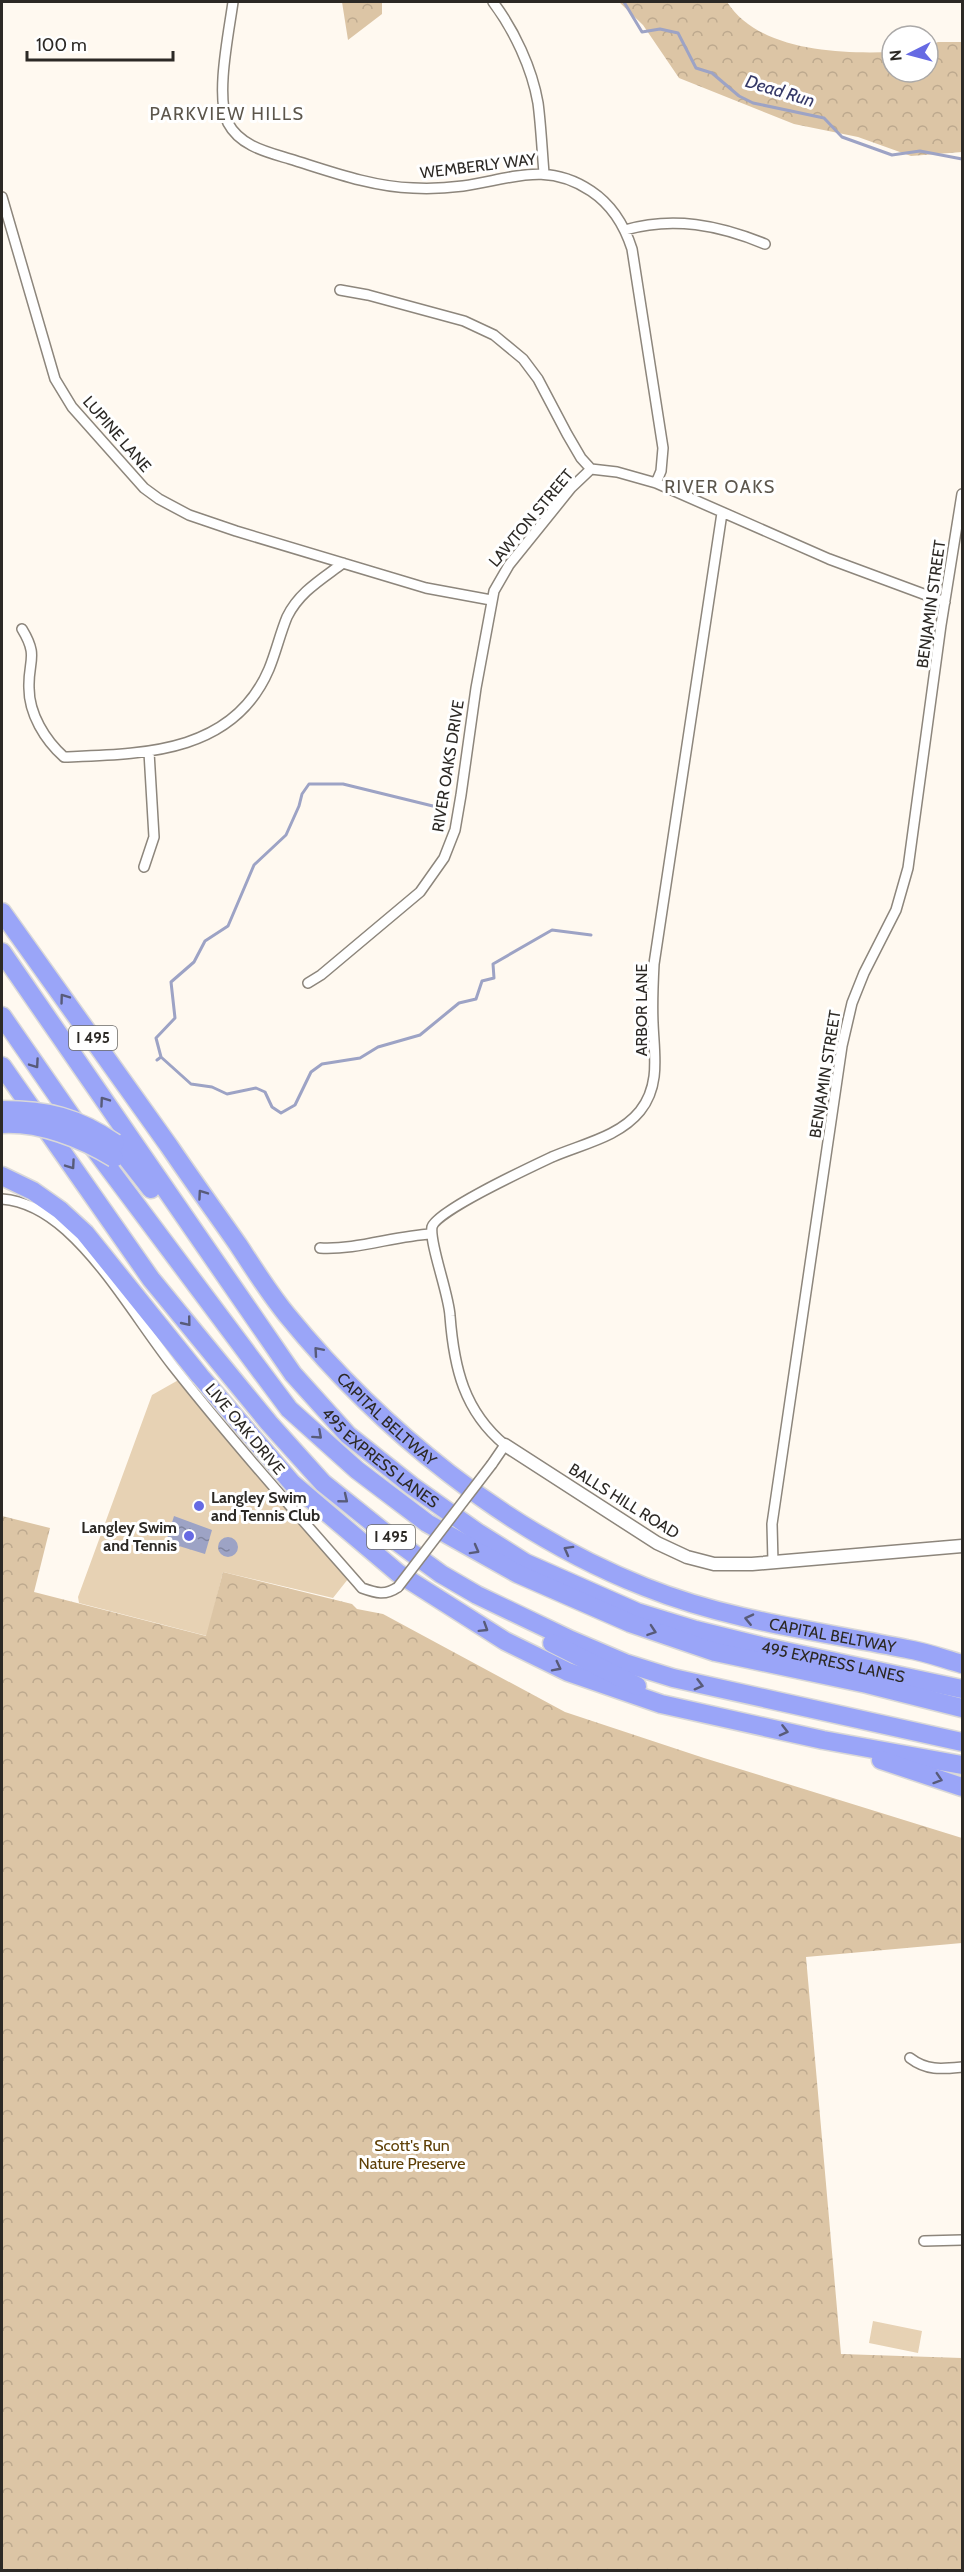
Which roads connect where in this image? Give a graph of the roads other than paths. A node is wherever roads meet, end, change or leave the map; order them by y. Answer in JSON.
{"nodes":[{"id":1,"x":233,"y":2,"type":"edge"},
{"id":2,"x":493,"y":2,"type":"edge"},
{"id":3,"x":544,"y":173,"type":"junction"},
{"id":4,"x":2,"y":197,"type":"edge"},
{"id":5,"x":625,"y":230,"type":"junction"},
{"id":6,"x":765,"y":244,"type":"dead end"},
{"id":7,"x":340,"y":291,"type":"dead end"},
{"id":8,"x":591,"y":469,"type":"junction"},
{"id":9,"x":656,"y":483,"type":"junction"},
{"id":10,"x":963,"y":494,"type":"edge"},
{"id":11,"x":722,"y":513,"type":"junction"},
{"id":12,"x":342,"y":563,"type":"junction"},
{"id":13,"x":490,"y":600,"type":"junction"},
{"id":14,"x":945,"y":602,"type":"junction"},
{"id":15,"x":22,"y":629,"type":"dead end"},
{"id":16,"x":149,"y":752,"type":"junction"},
{"id":17,"x":144,"y":867,"type":"dead end"},
{"id":18,"x":2,"y":912,"type":"edge"},
{"id":19,"x":2,"y":952,"type":"edge"},
{"id":20,"x":308,"y":983,"type":"dead end"},
{"id":21,"x":2,"y":1016,"type":"edge"},
{"id":22,"x":2,"y":1066,"type":"edge"},
{"id":23,"x":2,"y":1110,"type":"edge"},
{"id":24,"x":2,"y":1124,"type":"edge"},
{"id":25,"x":90,"y":1143,"type":"junction"},
{"id":26,"x":114,"y":1150,"type":"junction"},
{"id":27,"x":2,"y":1176,"type":"edge"},
{"id":28,"x":2,"y":1199,"type":"edge"},
{"id":29,"x":431,"y":1234,"type":"junction"},
{"id":30,"x":320,"y":1248,"type":"dead end"},
{"id":31,"x":292,"y":1374,"type":"junction"},
{"id":32,"x":289,"y":1409,"type":"junction"},
{"id":33,"x":505,"y":1445,"type":"junction"},
{"id":34,"x":963,"y":1546,"type":"edge"},
{"id":35,"x":773,"y":1562,"type":"junction"},
{"id":36,"x":477,"y":1595,"type":"junction"},
{"id":37,"x":910,"y":1649,"type":"junction"},
{"id":38,"x":963,"y":1657,"type":"edge"},
{"id":39,"x":963,"y":1664,"type":"edge"},
{"id":40,"x":963,"y":1689,"type":"edge"},
{"id":41,"x":963,"y":1708,"type":"edge"},
{"id":42,"x":746,"y":1722,"type":"junction"},
{"id":43,"x":823,"y":1740,"type":"junction"},
{"id":44,"x":963,"y":1742,"type":"edge"},
{"id":45,"x":963,"y":1765,"type":"edge"},
{"id":46,"x":963,"y":1787,"type":"edge"},
{"id":47,"x":910,"y":2058,"type":"dead end"},
{"id":48,"x":963,"y":2067,"type":"edge"},
{"id":49,"x":963,"y":2240,"type":"edge"},
{"id":50,"x":924,"y":2241,"type":"dead end"}],
"edges":[{"from":1,"to":3,"type":"street","name":"WEMBERLY WAY"},
{"from":2,"to":3,"type":"street"},
{"from":3,"to":5,"type":"street","name":"WEMBERLY WAY"},
{"from":4,"to":12,"type":"street","name":"LUPINE LANE"},
{"from":5,"to":6,"type":"street"},
{"from":5,"to":9,"type":"street","name":"WEMBERLY WAY"},
{"from":7,"to":8,"type":"street","name":"LAWTON STREET"},
{"from":8,"to":9,"type":"street","name":"LAWTON STREET"},
{"from":8,"to":13,"type":"street","name":"LAWTON STREET"},
{"from":9,"to":11,"type":"street","name":"LAWTON STREET"},
{"from":10,"to":14,"type":"street","name":"BENJAMIN STREET"},
{"from":11,"to":14,"type":"street","name":"LAWTON STREET"},
{"from":11,"to":29,"type":"street","name":"ARBOR LANE"},
{"from":12,"to":13,"type":"street"},
{"from":12,"to":16,"type":"street"},
{"from":13,"to":20,"type":"street","name":"RIVER OAKS DRIVE"},
{"from":14,"to":35,"type":"street","name":"BENJAMIN STREET"},
{"from":15,"to":16,"type":"street"},
{"from":16,"to":17,"type":"street"},
{"from":37,"to":18,"type":"highway","name":"CAPITAL BELTWAY","number":"I 495","one_way":true},
{"from":31,"to":19,"type":"highway","name":"495 EXPRESS LANES","one_way":true},
{"from":21,"to":25,"type":"highway","name":"495 EXPRESS LANES","one_way":true},
{"from":22,"to":36,"type":"highway","number":"I 495","one_way":true},
{"from":23,"to":26,"type":"highway","bridge":true},
{"from":24,"to":25,"type":"highway","bridge":true},
{"from":25,"to":26,"type":"highway","bridge":true},
{"from":25,"to":32,"type":"highway","name":"495 EXPRESS LANES"},
{"from":26,"to":31,"type":"highway"},
{"from":26,"to":32,"type":"highway"},
{"from":27,"to":42,"type":"highway","one_way":true},
{"from":28,"to":33,"type":"street","name":"LIVE OAK DRIVE","bridge":true},
{"from":29,"to":30,"type":"street"},
{"from":29,"to":33,"type":"street","name":"BALLS HILL ROAD"},
{"from":31,"to":40,"type":"highway","name":"495 EXPRESS LANES"},
{"from":32,"to":41,"type":"highway","name":"495 EXPRESS LANES","one_way":true},
{"from":33,"to":35,"type":"street","name":"BALLS HILL ROAD"},
{"from":34,"to":35,"type":"street","name":"BALLS HILL ROAD"},
{"from":36,"to":42,"type":"highway"},
{"from":36,"to":44,"type":"highway","number":"I 495","one_way":true},
{"from":37,"to":38,"type":"highway"},
{"from":37,"to":39,"type":"highway","name":"CAPITAL BELTWAY","number":"I 495"},
{"from":42,"to":43,"type":"highway","one_way":true},
{"from":43,"to":45,"type":"highway"},
{"from":43,"to":46,"type":"highway","one_way":true},
{"from":47,"to":48,"type":"street"},
{"from":49,"to":50,"type":"street"}]}
